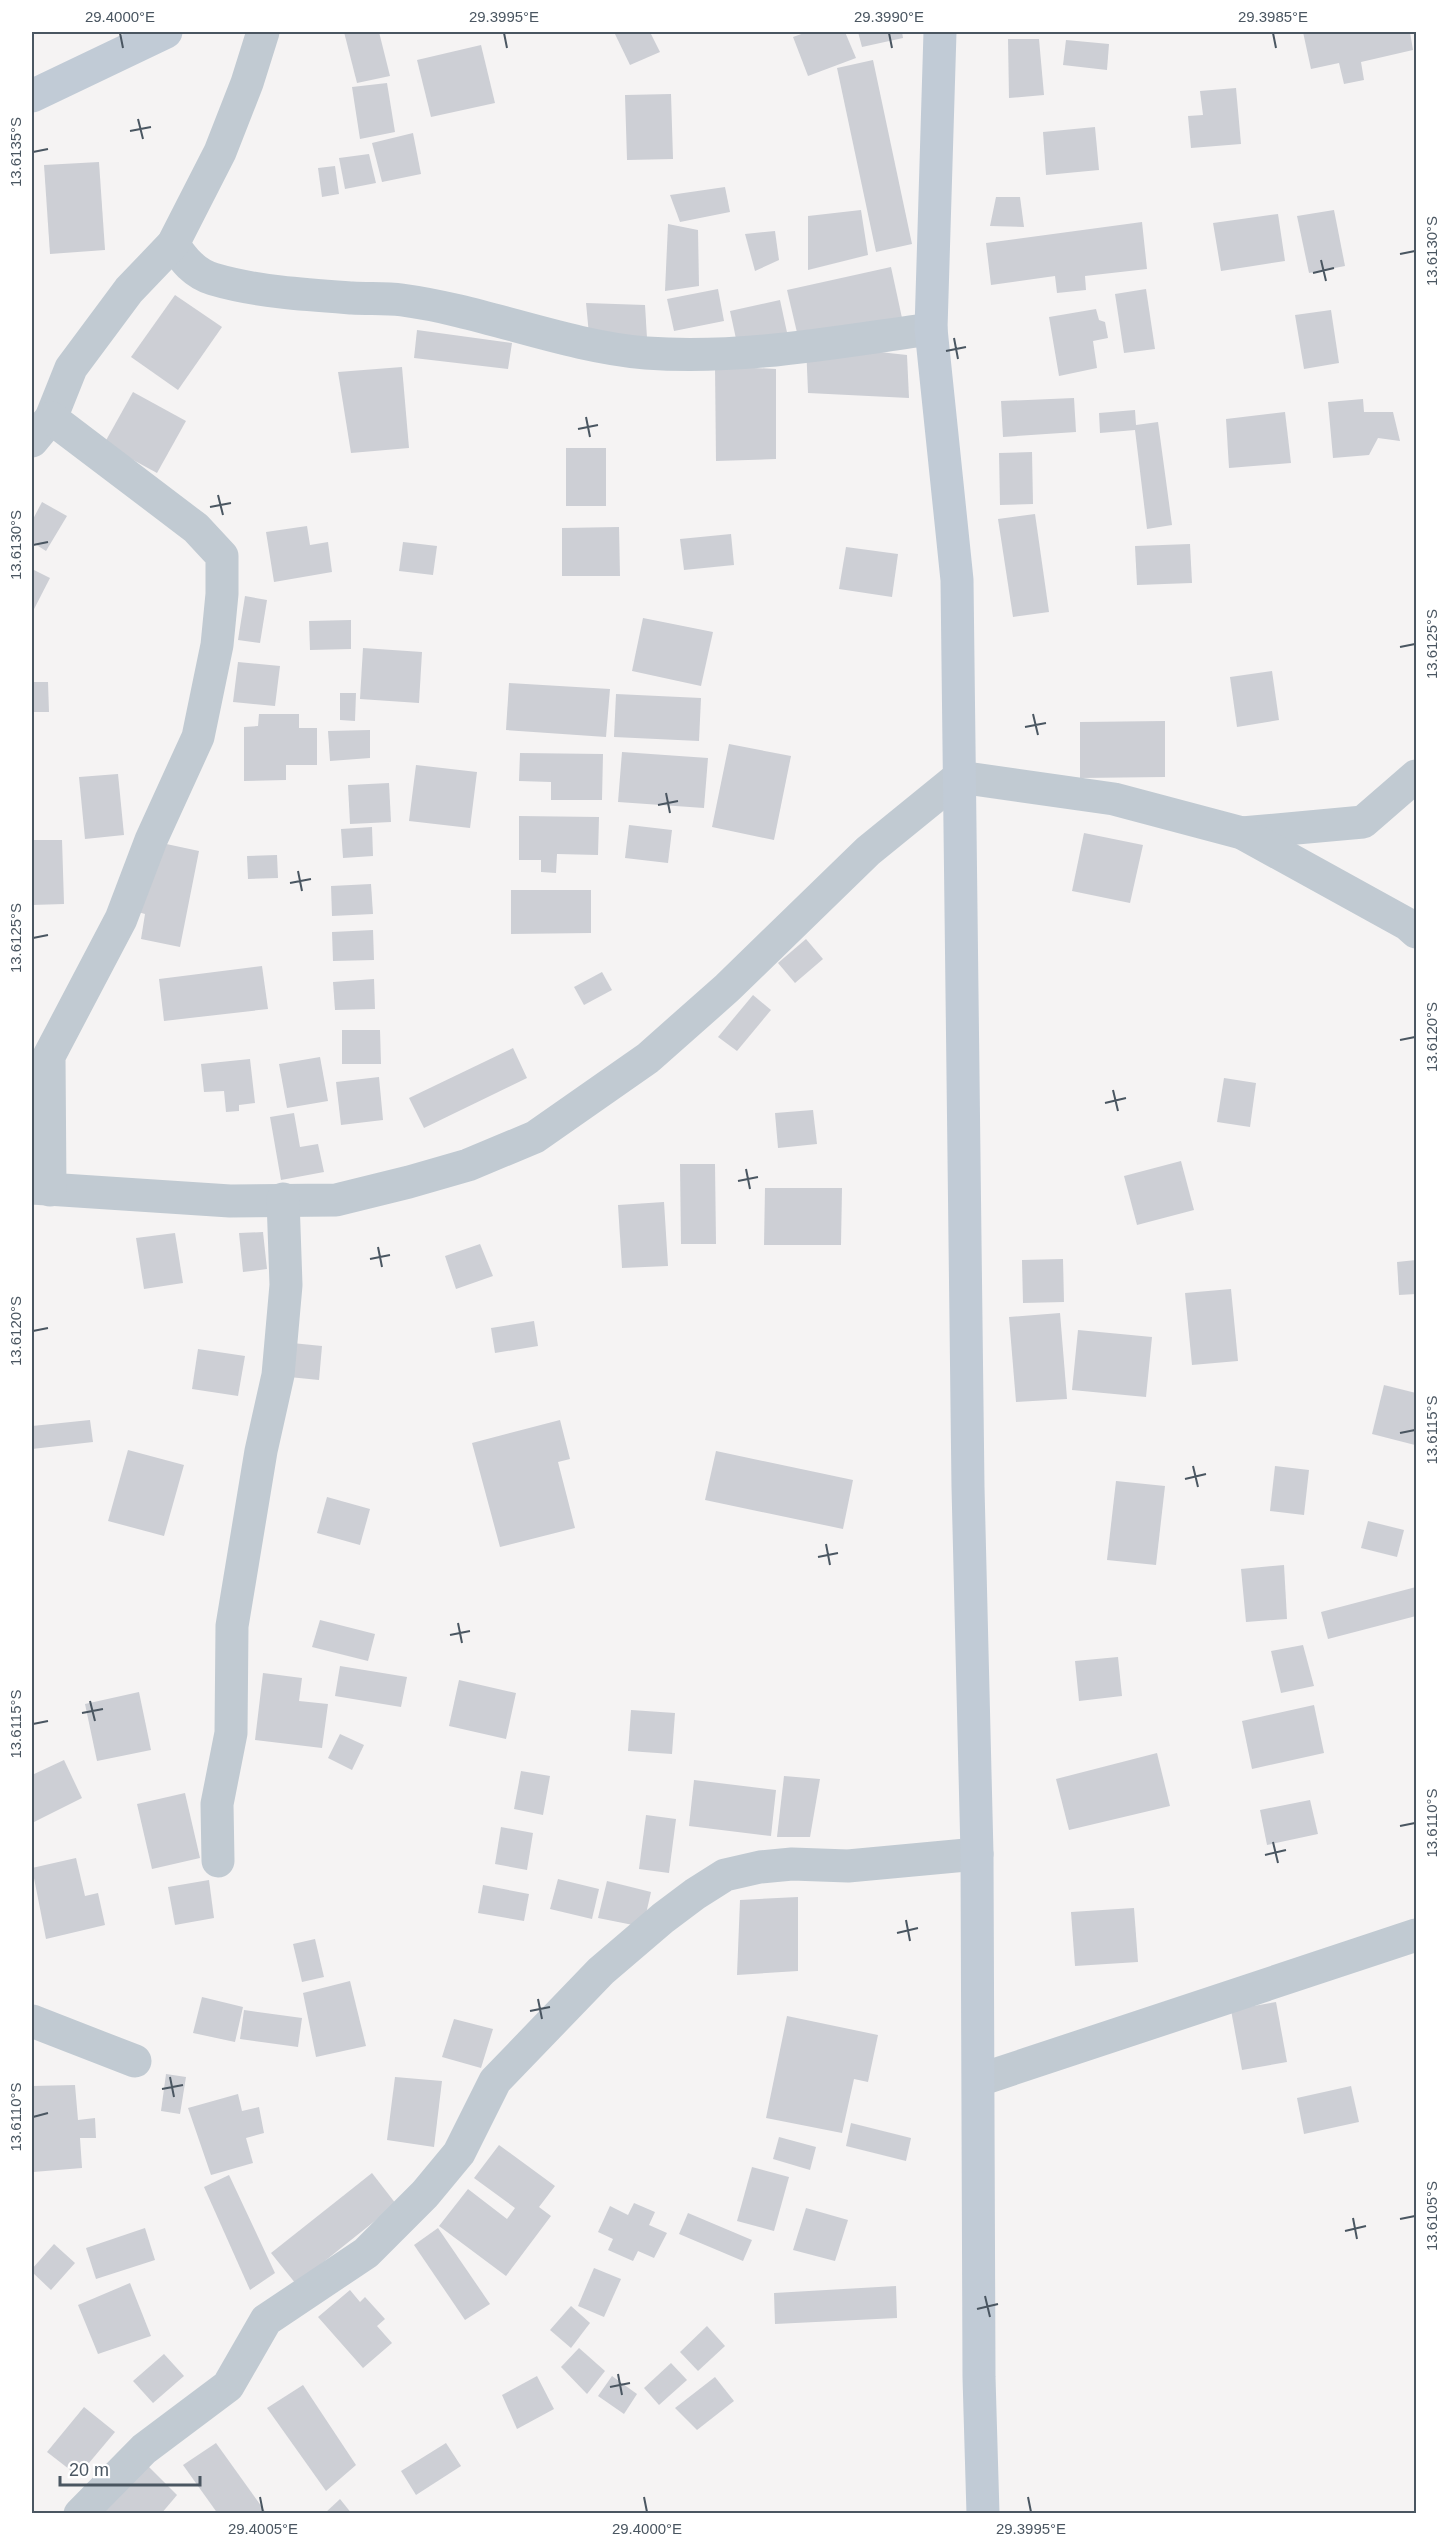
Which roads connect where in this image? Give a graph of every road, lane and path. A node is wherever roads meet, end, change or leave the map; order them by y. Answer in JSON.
{"nodes":[{"id":1,"x":166,"y":32,"type":"edge"},
{"id":2,"x":263,"y":32,"type":"edge"},
{"id":3,"x":940,"y":32,"type":"edge"},
{"id":4,"x":32,"y":96,"type":"edge"},
{"id":5,"x":173,"y":244,"type":"junction"},
{"id":6,"x":931,"y":329,"type":"junction"},
{"id":7,"x":41,"y":429,"type":"edge"},
{"id":8,"x":1416,"y":776,"type":"edge"},
{"id":9,"x":959,"y":777,"type":"junction"},
{"id":10,"x":1242,"y":833,"type":"junction"},
{"id":11,"x":1416,"y":932,"type":"edge"},
{"id":12,"x":41,"y":1189,"type":"edge"},
{"id":13,"x":283,"y":1199,"type":"junction"},
{"id":14,"x":977,"y":1854,"type":"junction"},
{"id":15,"x":218,"y":1861,"type":"dead end"},
{"id":16,"x":1416,"y":1935,"type":"edge"},
{"id":17,"x":32,"y":2021,"type":"edge"},
{"id":18,"x":135,"y":2061,"type":"dead end"},
{"id":19,"x":979,"y":2080,"type":"junction"},
{"id":20,"x":80,"y":2514,"type":"edge"},
{"id":21,"x":983,"y":2514,"type":"edge"}],
"edges":[{"from":1,"to":4,"type":"street"},
{"from":2,"to":5,"type":"street"},
{"from":3,"to":6,"type":"street"},
{"from":5,"to":6,"type":"street"},
{"from":5,"to":7,"type":"street"},
{"from":6,"to":9,"type":"street"},
{"from":7,"to":12,"type":"street"},
{"from":8,"to":10,"type":"street"},
{"from":9,"to":10,"type":"street"},
{"from":9,"to":13,"type":"street"},
{"from":9,"to":14,"type":"street"},
{"from":10,"to":11,"type":"street"},
{"from":12,"to":13,"type":"street"},
{"from":13,"to":15,"type":"street"},
{"from":14,"to":19,"type":"street"},
{"from":14,"to":20,"type":"street"},
{"from":16,"to":19,"type":"street"},
{"from":17,"to":18,"type":"street"},
{"from":19,"to":21,"type":"street"}]}
